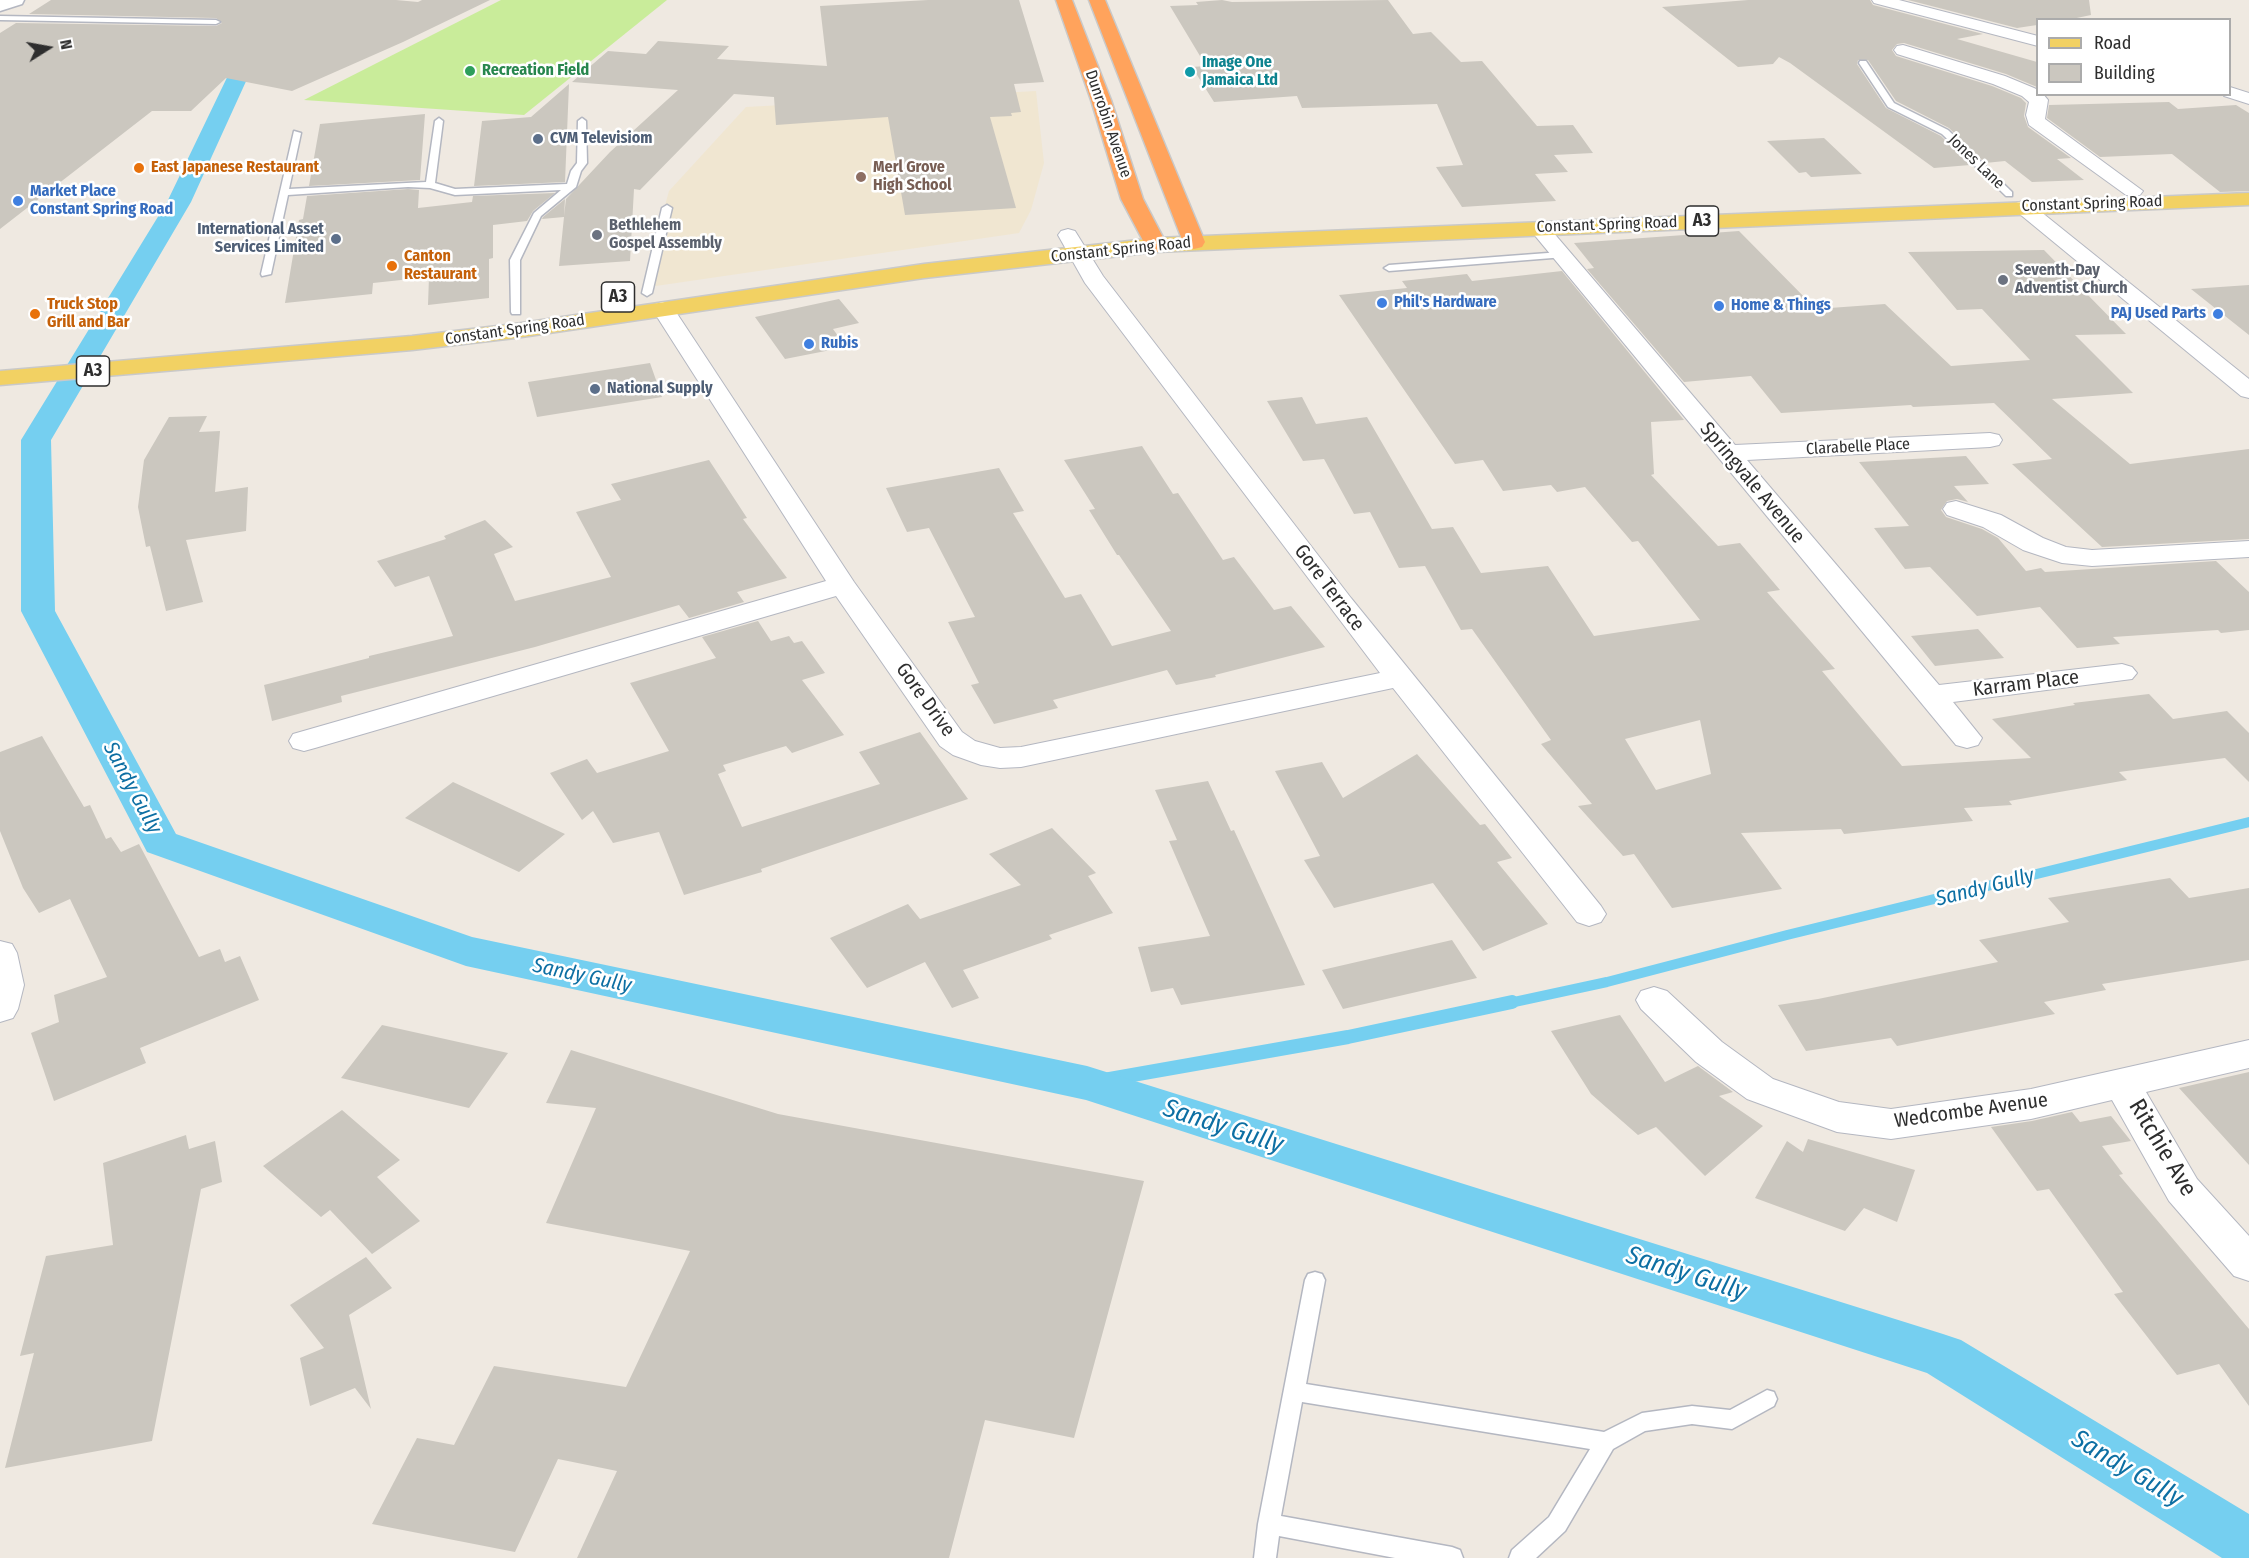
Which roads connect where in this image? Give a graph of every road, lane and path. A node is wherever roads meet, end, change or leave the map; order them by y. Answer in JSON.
{"nodes":[{"id":1,"x":16,"y":0,"type":"edge"},
{"id":2,"x":1064,"y":0,"type":"edge"},
{"id":3,"x":1097,"y":0,"type":"edge"},
{"id":4,"x":1880,"y":0,"type":"edge"},
{"id":5,"x":0,"y":6,"type":"edge"},
{"id":6,"x":0,"y":18,"type":"edge"},
{"id":7,"x":216,"y":22,"type":"dead end"},
{"id":8,"x":2036,"y":41,"type":"edge"},
{"id":9,"x":1903,"y":50,"type":"dead end"},
{"id":10,"x":1863,"y":63,"type":"dead end"},
{"id":11,"x":2231,"y":93,"type":"edge"},
{"id":12,"x":2249,"y":99,"type":"edge"},
{"id":13,"x":439,"y":121,"type":"dead end"},
{"id":14,"x":582,"y":121,"type":"dead end"},
{"id":15,"x":297,"y":133,"type":"dead end"},
{"id":16,"x":430,"y":185,"type":"junction"},
{"id":17,"x":571,"y":187,"type":"junction"},
{"id":18,"x":2249,"y":188,"type":"edge"},
{"id":19,"x":2133,"y":191,"type":"junction"},
{"id":20,"x":284,"y":192,"type":"junction"},
{"id":21,"x":2249,"y":199,"type":"edge"},
{"id":22,"x":2016,"y":200,"type":"junction"},
{"id":23,"x":667,"y":208,"type":"dead end"},
{"id":24,"x":1539,"y":228,"type":"junction"},
{"id":25,"x":1191,"y":234,"type":"junction"},
{"id":26,"x":1152,"y":237,"type":"junction"},
{"id":27,"x":1073,"y":244,"type":"junction"},
{"id":28,"x":1561,"y":255,"type":"junction"},
{"id":29,"x":1389,"y":268,"type":"dead end"},
{"id":30,"x":266,"y":274,"type":"dead end"},
{"id":31,"x":655,"y":301,"type":"junction"},
{"id":32,"x":516,"y":312,"type":"junction"},
{"id":33,"x":175,"y":354,"type":"junction"},
{"id":34,"x":0,"y":357,"type":"edge"},
{"id":35,"x":8,"y":377,"type":"edge"},
{"id":36,"x":2249,"y":391,"type":"edge"},
{"id":37,"x":1990,"y":440,"type":"dead end"},
{"id":38,"x":1727,"y":453,"type":"junction"},
{"id":39,"x":1956,"y":509,"type":"dead end"},
{"id":40,"x":2249,"y":549,"type":"edge"},
{"id":41,"x":842,"y":585,"type":"junction"},
{"id":42,"x":2122,"y":673,"type":"dead end"},
{"id":43,"x":1398,"y":678,"type":"junction"},
{"id":44,"x":1931,"y":695,"type":"junction"},
{"id":45,"x":1967,"y":738,"type":"dead end"},
{"id":46,"x":304,"y":741,"type":"dead end"},
{"id":47,"x":1589,"y":914,"type":"dead end"},
{"id":48,"x":0,"y":953,"type":"edge"},
{"id":49,"x":1654,"y":1000,"type":"dead end"},
{"id":50,"x":0,"y":1009,"type":"edge"},
{"id":51,"x":2249,"y":1054,"type":"edge"},
{"id":52,"x":2123,"y":1085,"type":"junction"},
{"id":53,"x":2249,"y":1264,"type":"edge"},
{"id":54,"x":1315,"y":1280,"type":"dead end"},
{"id":55,"x":1293,"y":1391,"type":"junction"},
{"id":56,"x":1767,"y":1399,"type":"dead end"},
{"id":57,"x":1606,"y":1442,"type":"junction"},
{"id":58,"x":1269,"y":1524,"type":"junction"},
{"id":59,"x":1265,"y":1558,"type":"edge"},
{"id":60,"x":1452,"y":1558,"type":"edge"},
{"id":61,"x":1520,"y":1558,"type":"edge"}],
"edges":[{"from":1,"to":5,"type":"main road"},
{"from":2,"to":26,"type":"highway","name":"Dunrobin Avenue"},
{"from":3,"to":25,"type":"highway","name":"Dunrobin Avenue"},
{"from":4,"to":8,"type":"street"},
{"from":6,"to":7,"type":"lane"},
{"from":9,"to":19,"type":"street"},
{"from":10,"to":22,"type":"lane","name":"Jones Lane"},
{"from":11,"to":12,"type":"street"},
{"from":13,"to":16,"type":"lane"},
{"from":14,"to":17,"type":"lane"},
{"from":15,"to":20,"type":"lane"},
{"from":16,"to":17,"type":"lane"},
{"from":16,"to":20,"type":"lane"},
{"from":17,"to":32,"type":"lane"},
{"from":18,"to":19,"type":"main road","name":"Constant Spring Road","number":"A3"},
{"from":19,"to":22,"type":"main road","name":"Constant Spring Road","number":"A3"},
{"from":20,"to":30,"type":"lane"},
{"from":21,"to":22,"type":"main road","name":"Constant Spring Road","number":"A3"},
{"from":22,"to":24,"type":"main road","name":"Constant Spring Road","number":"A3"},
{"from":22,"to":25,"type":"main road","name":"Constant Spring Road","number":"A3"},
{"from":22,"to":36,"type":"street"},
{"from":23,"to":31,"type":"lane"},
{"from":24,"to":25,"type":"main road","name":"Constant Spring Road","number":"A3"},
{"from":24,"to":28,"type":"street","name":"Springvale Avenue"},
{"from":25,"to":26,"type":"main road","name":"Constant Spring Road","number":"A3"},
{"from":26,"to":27,"type":"main road","name":"Constant Spring Road","number":"A3"},
{"from":27,"to":31,"type":"main road","name":"Constant Spring Road","number":"A3"},
{"from":27,"to":43,"type":"street","name":"Gore Terrace"},
{"from":28,"to":29,"type":"lane"},
{"from":28,"to":38,"type":"street","name":"Springvale Avenue"},
{"from":31,"to":32,"type":"main road","name":"Constant Spring Road","number":"A3"},
{"from":31,"to":33,"type":"main road","name":"Constant Spring Road","number":"A3"},
{"from":31,"to":41,"type":"street","name":"Gore Drive"},
{"from":32,"to":33,"type":"main road","name":"Constant Spring Road","number":"A3"},
{"from":33,"to":34,"type":"main road","name":"Constant Spring Road","number":"A3"},
{"from":33,"to":35,"type":"main road","name":"Constant Spring Road","number":"A3"},
{"from":37,"to":38,"type":"street","name":"Clarabelle Place"},
{"from":38,"to":44,"type":"street","name":"Springvale Avenue"},
{"from":39,"to":40,"type":"street"},
{"from":41,"to":43,"type":"street","name":"Gore Drive"},
{"from":41,"to":46,"type":"street"},
{"from":42,"to":44,"type":"street","name":"Karram Place"},
{"from":43,"to":47,"type":"street","name":"Gore Terrace"},
{"from":44,"to":45,"type":"street","name":"Springvale Avenue"},
{"from":48,"to":50,"type":"street"},
{"from":49,"to":52,"type":"street","name":"Wedcombe Avenue"},
{"from":51,"to":52,"type":"street","name":"Wedcombe Avenue"},
{"from":52,"to":53,"type":"street","name":"Ritchie Ave"},
{"from":54,"to":55,"type":"lane"},
{"from":55,"to":57,"type":"lane"},
{"from":55,"to":58,"type":"lane"},
{"from":56,"to":57,"type":"lane"},
{"from":57,"to":61,"type":"lane"},
{"from":58,"to":59,"type":"lane"},
{"from":58,"to":60,"type":"lane"}]}
